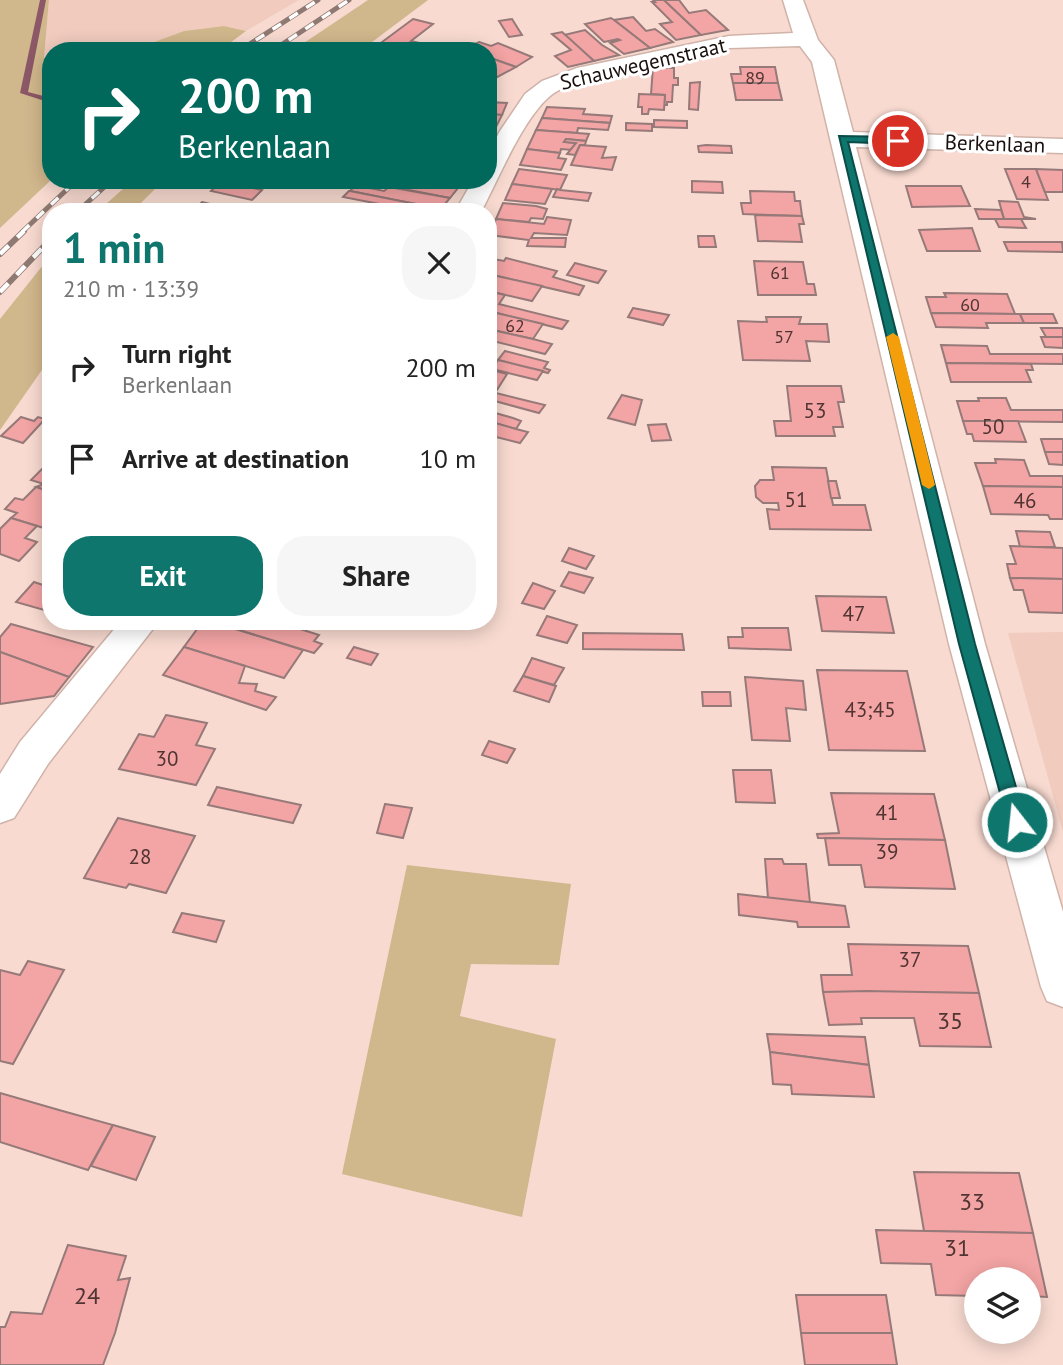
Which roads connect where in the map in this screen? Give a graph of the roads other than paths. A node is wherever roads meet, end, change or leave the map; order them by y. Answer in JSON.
{"nodes":[{"id":1,"x":793,"y":0,"type":"edge"},
{"id":2,"x":806,"y":39,"type":"junction"},
{"id":3,"x":842,"y":139,"type":"junction"},
{"id":4,"x":1063,"y":146,"type":"edge"},
{"id":5,"x":497,"y":160,"type":"edge"},
{"id":6,"x":134,"y":630,"type":"edge"},
{"id":7,"x":0,"y":807,"type":"edge"},
{"id":8,"x":1063,"y":987,"type":"edge"}],
"edges":[{"from":1,"to":2,"type":"street"},
{"from":2,"to":3,"type":"street"},
{"from":2,"to":5,"type":"street","name":"Schauwegemstraat"},
{"from":3,"to":4,"type":"street","name":"Berkenlaan"},
{"from":3,"to":8,"type":"street"},
{"from":6,"to":7,"type":"street"}]}
